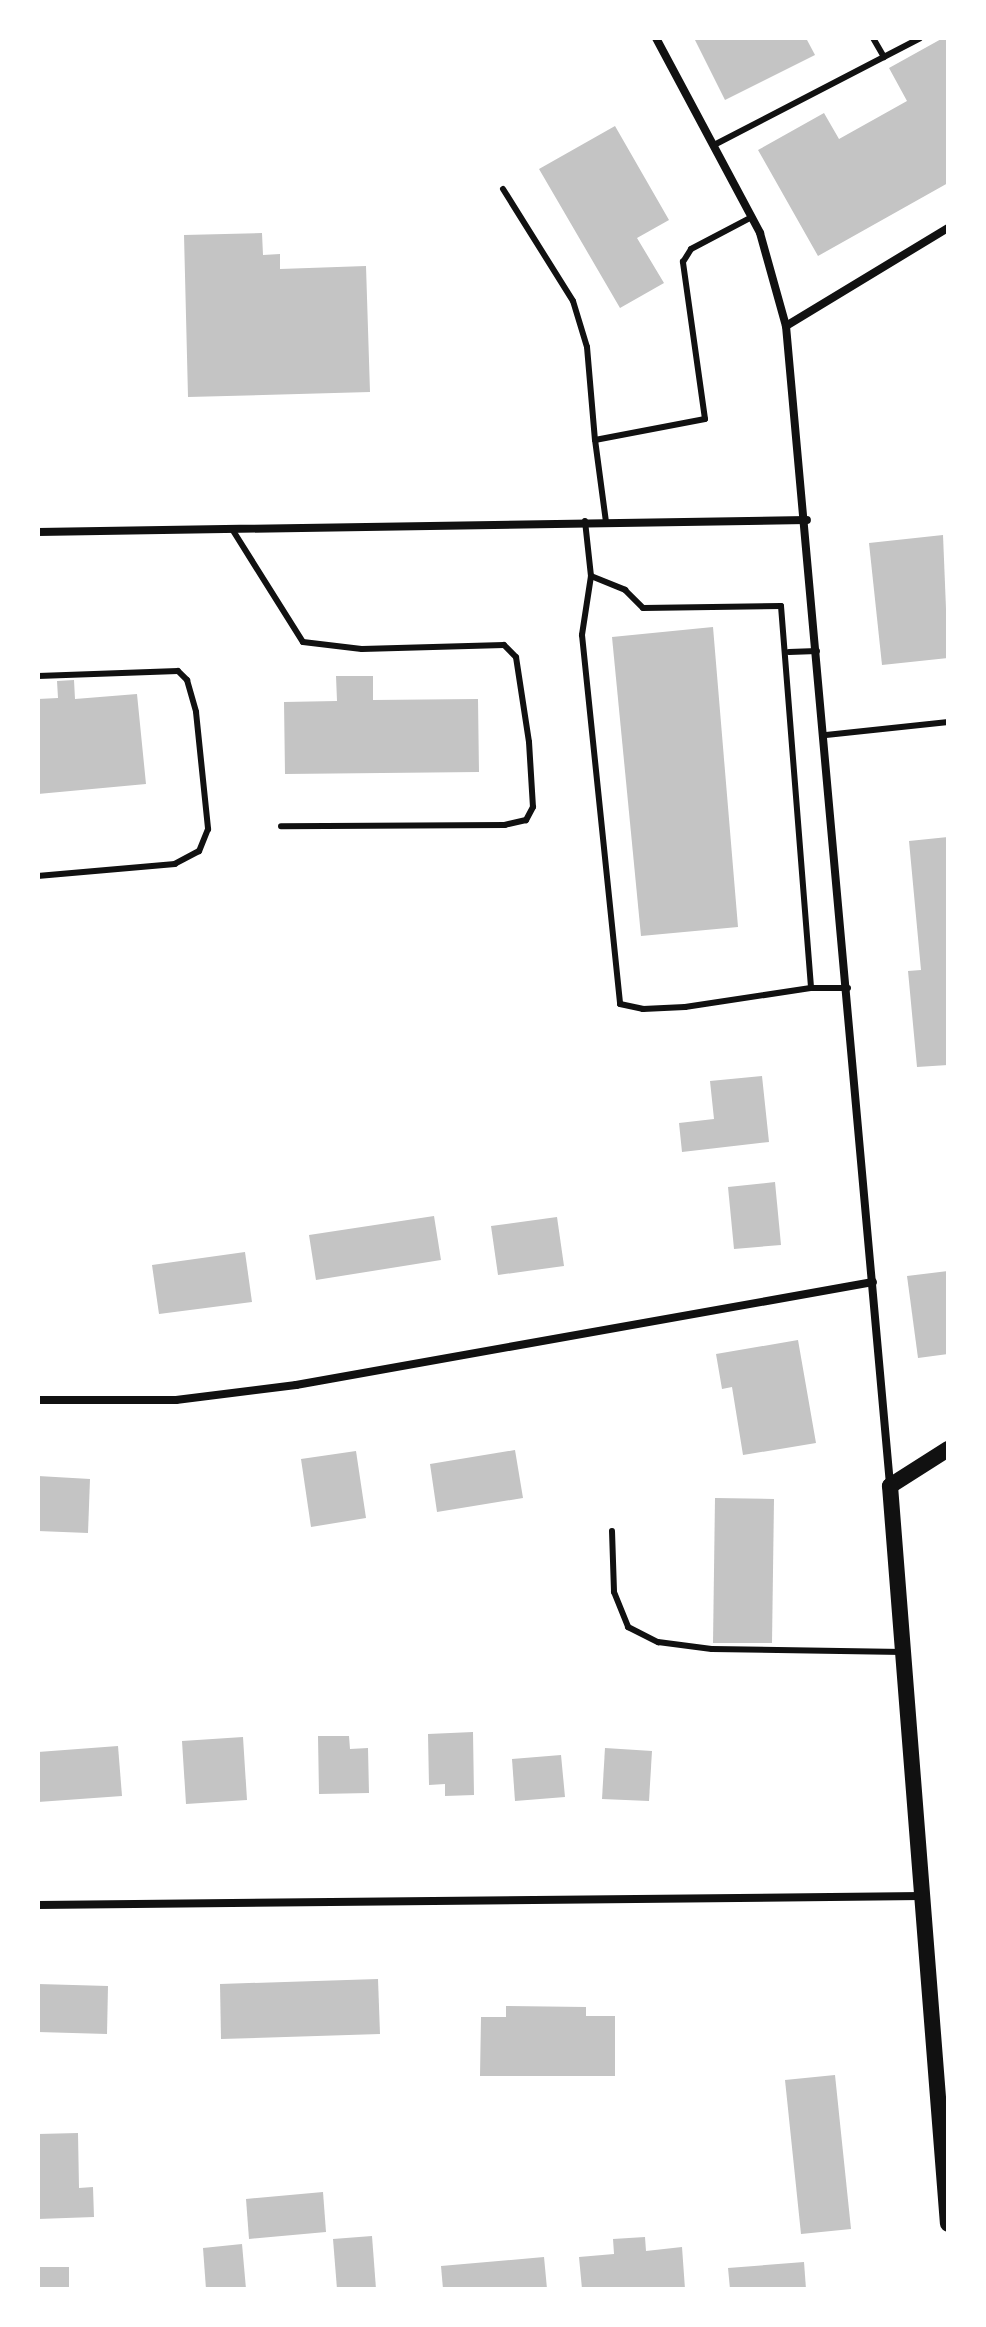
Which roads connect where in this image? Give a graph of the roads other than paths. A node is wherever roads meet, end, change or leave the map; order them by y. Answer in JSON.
{"nodes":[{"id":1,"x":656,"y":38,"type":"edge"},
{"id":2,"x":873,"y":38,"type":"edge"},
{"id":3,"x":920,"y":38,"type":"edge"},
{"id":4,"x":884,"y":57,"type":"junction"},
{"id":5,"x":714,"y":145,"type":"junction"},
{"id":6,"x":503,"y":189,"type":"dead end"},
{"id":7,"x":752,"y":217,"type":"junction"},
{"id":8,"x":948,"y":228,"type":"edge"},
{"id":9,"x":786,"y":326,"type":"junction"},
{"id":10,"x":595,"y":440,"type":"junction"},
{"id":11,"x":807,"y":520,"type":"junction"},
{"id":12,"x":585,"y":521,"type":"junction"},
{"id":13,"x":606,"y":522,"type":"junction"},
{"id":14,"x":232,"y":529,"type":"junction"},
{"id":15,"x":38,"y":532,"type":"edge"},
{"id":16,"x":591,"y":576,"type":"junction"},
{"id":17,"x":818,"y":651,"type":"junction"},
{"id":18,"x":789,"y":652,"type":"junction"},
{"id":19,"x":38,"y":676,"type":"edge"},
{"id":20,"x":948,"y":722,"type":"edge"},
{"id":21,"x":826,"y":735,"type":"junction"},
{"id":22,"x":281,"y":826,"type":"dead end"},
{"id":23,"x":38,"y":876,"type":"edge"},
{"id":24,"x":811,"y":988,"type":"junction"},
{"id":25,"x":848,"y":988,"type":"junction"},
{"id":26,"x":873,"y":1282,"type":"junction"},
{"id":27,"x":38,"y":1400,"type":"edge"},
{"id":28,"x":948,"y":1449,"type":"edge"},
{"id":29,"x":890,"y":1486,"type":"junction"},
{"id":30,"x":612,"y":1531,"type":"dead end"},
{"id":31,"x":903,"y":1652,"type":"junction"},
{"id":32,"x":922,"y":1896,"type":"junction"},
{"id":33,"x":38,"y":1905,"type":"edge"},
{"id":34,"x":948,"y":2224,"type":"edge"}],
"edges":[{"from":1,"to":5,"type":"street"},
{"from":2,"to":4,"type":"lane"},
{"from":3,"to":4,"type":"lane"},
{"from":4,"to":5,"type":"lane"},
{"from":5,"to":7,"type":"street"},
{"from":6,"to":10,"type":"lane"},
{"from":7,"to":9,"type":"street"},
{"from":7,"to":10,"type":"lane"},
{"from":8,"to":9,"type":"street"},
{"from":9,"to":11,"type":"street"},
{"from":10,"to":13,"type":"lane"},
{"from":11,"to":13,"type":"street"},
{"from":11,"to":17,"type":"street"},
{"from":12,"to":13,"type":"street"},
{"from":12,"to":14,"type":"street"},
{"from":12,"to":16,"type":"lane"},
{"from":14,"to":15,"type":"street"},
{"from":14,"to":22,"type":"lane"},
{"from":16,"to":18,"type":"lane"},
{"from":16,"to":24,"type":"lane"},
{"from":17,"to":18,"type":"lane"},
{"from":17,"to":21,"type":"street"},
{"from":18,"to":24,"type":"lane"},
{"from":19,"to":23,"type":"lane"},
{"from":20,"to":21,"type":"lane"},
{"from":21,"to":25,"type":"street"},
{"from":24,"to":25,"type":"lane"},
{"from":25,"to":26,"type":"street"},
{"from":26,"to":27,"type":"street"},
{"from":26,"to":29,"type":"street"},
{"from":28,"to":29,"type":"main road"},
{"from":29,"to":31,"type":"main road"},
{"from":30,"to":31,"type":"lane"},
{"from":31,"to":32,"type":"main road"},
{"from":32,"to":33,"type":"street"},
{"from":32,"to":34,"type":"main road"}]}
